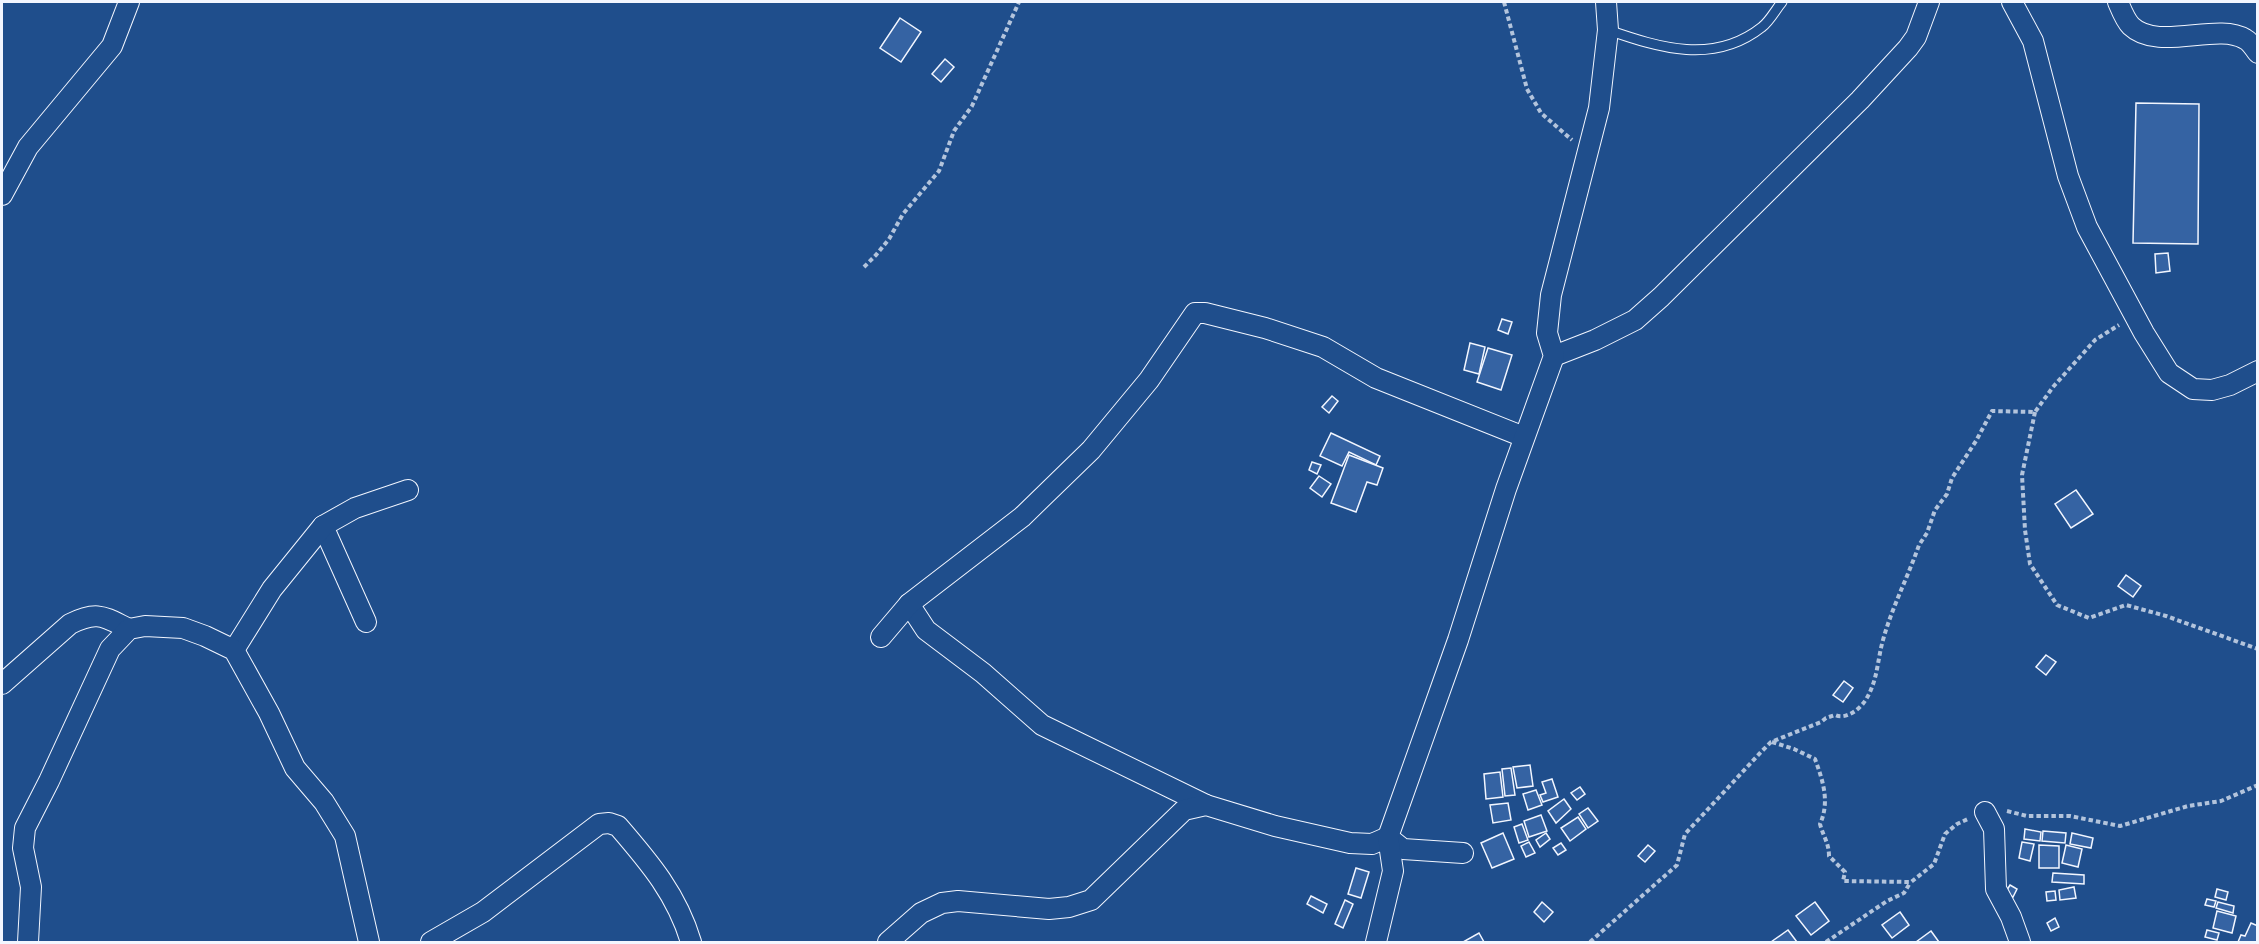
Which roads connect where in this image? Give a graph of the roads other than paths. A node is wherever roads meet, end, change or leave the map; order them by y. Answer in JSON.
{"nodes":[{"id":1,"x":129,"y":2,"type":"edge"},
{"id":2,"x":1606,"y":2,"type":"edge"},
{"id":3,"x":1782,"y":2,"type":"edge"},
{"id":4,"x":1929,"y":2,"type":"edge"},
{"id":5,"x":2012,"y":2,"type":"edge"},
{"id":6,"x":2118,"y":2,"type":"edge"},
{"id":7,"x":1608,"y":30,"type":"junction"},
{"id":8,"x":2258,"y":53,"type":"edge"},
{"id":9,"x":2,"y":195,"type":"edge"},
{"id":10,"x":1554,"y":356,"type":"junction"},
{"id":11,"x":2258,"y":370,"type":"edge"},
{"id":12,"x":1524,"y":437,"type":"junction"},
{"id":13,"x":408,"y":490,"type":"dead end"},
{"id":14,"x":323,"y":526,"type":"junction"},
{"id":15,"x":909,"y":604,"type":"junction"},
{"id":16,"x":366,"y":622,"type":"dead end"},
{"id":17,"x":129,"y":629,"type":"junction"},
{"id":18,"x":881,"y":637,"type":"dead end"},
{"id":19,"x":234,"y":650,"type":"junction"},
{"id":20,"x":2,"y":684,"type":"edge"},
{"id":21,"x":1206,"y":805,"type":"junction"},
{"id":22,"x":1985,"y":812,"type":"dead end"},
{"id":23,"x":1388,"y":837,"type":"junction"},
{"id":24,"x":1463,"y":853,"type":"dead end"},
{"id":25,"x":28,"y":942,"type":"edge"},
{"id":26,"x":369,"y":942,"type":"edge"},
{"id":27,"x":431,"y":942,"type":"edge"},
{"id":28,"x":691,"y":942,"type":"edge"},
{"id":29,"x":888,"y":942,"type":"edge"},
{"id":30,"x":1376,"y":942,"type":"edge"},
{"id":31,"x":2020,"y":942,"type":"edge"}],
"edges":[{"from":1,"to":9,"type":"street"},
{"from":2,"to":7,"type":"street"},
{"from":3,"to":7,"type":"lane"},
{"from":4,"to":10,"type":"street"},
{"from":5,"to":11,"type":"street"},
{"from":6,"to":8,"type":"street"},
{"from":7,"to":10,"type":"street"},
{"from":10,"to":12,"type":"street"},
{"from":12,"to":15,"type":"street"},
{"from":12,"to":23,"type":"street"},
{"from":13,"to":14,"type":"street"},
{"from":14,"to":16,"type":"street"},
{"from":14,"to":19,"type":"street"},
{"from":15,"to":18,"type":"street"},
{"from":15,"to":21,"type":"street"},
{"from":17,"to":19,"type":"street"},
{"from":17,"to":20,"type":"street"},
{"from":17,"to":25,"type":"street"},
{"from":19,"to":26,"type":"street"},
{"from":21,"to":23,"type":"street"},
{"from":21,"to":29,"type":"street"},
{"from":22,"to":31,"type":"street"},
{"from":23,"to":24,"type":"street"},
{"from":23,"to":30,"type":"street"},
{"from":27,"to":28,"type":"street"}]}
